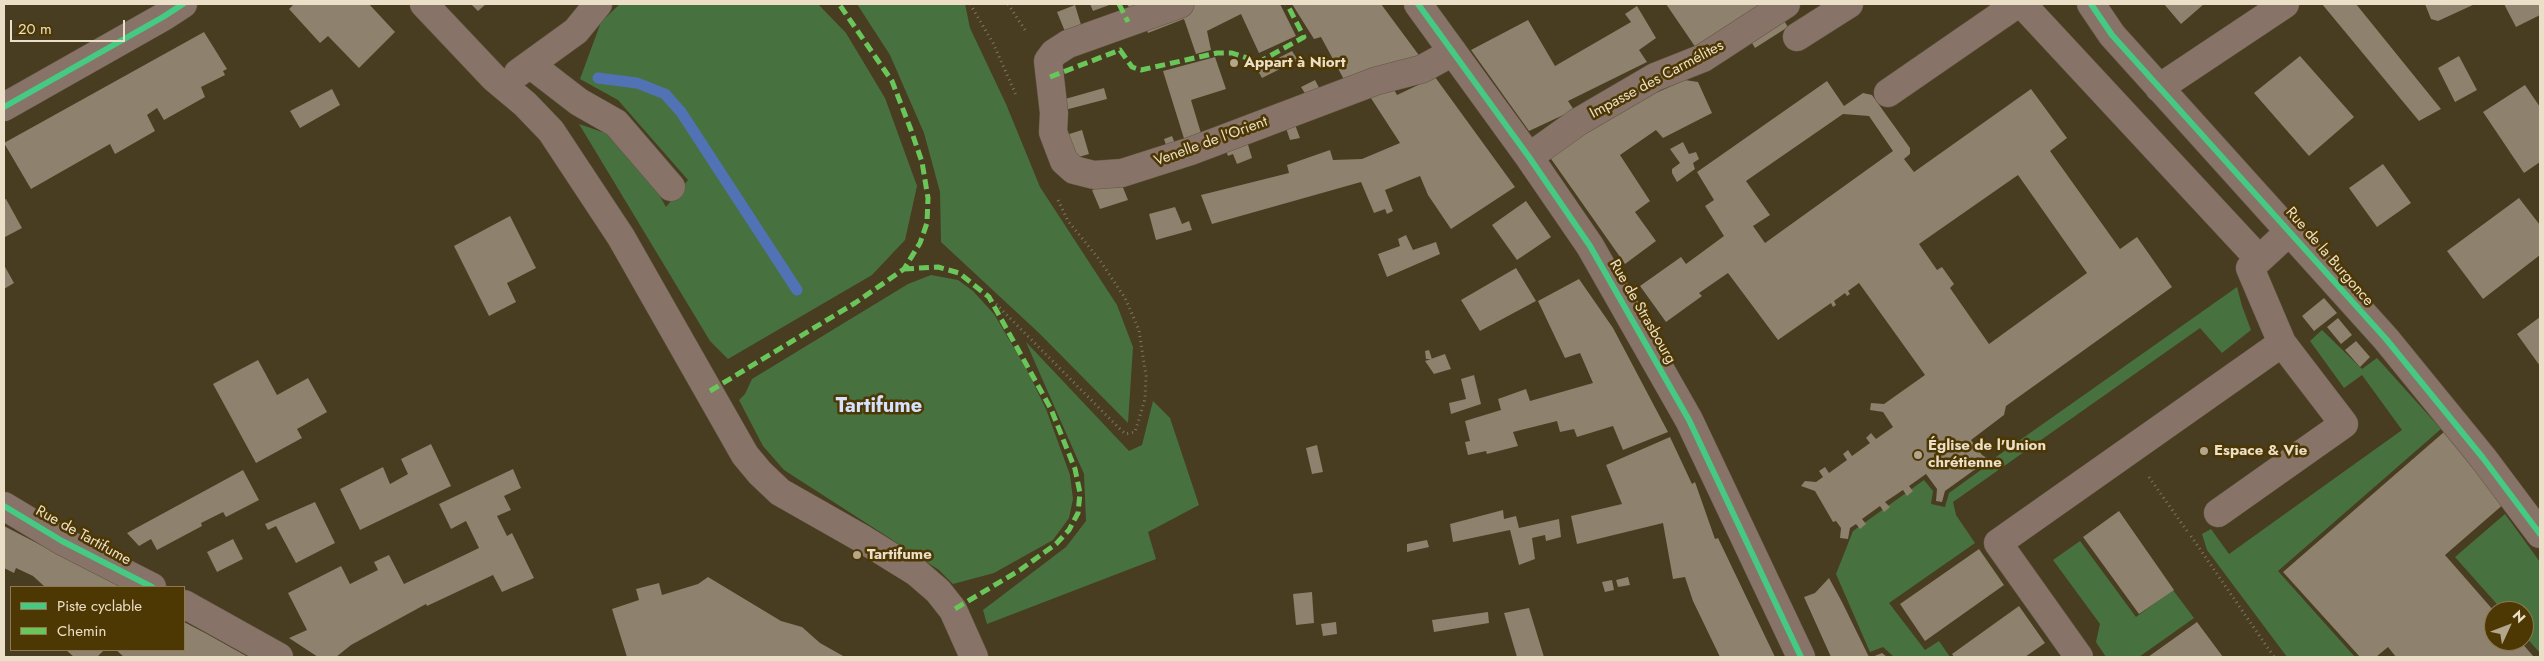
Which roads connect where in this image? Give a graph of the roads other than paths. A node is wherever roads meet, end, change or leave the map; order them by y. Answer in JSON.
{"nodes":[{"id":1,"x":183,"y":4,"type":"edge"},
{"id":2,"x":424,"y":4,"type":"edge"},
{"id":3,"x":598,"y":4,"type":"edge"},
{"id":4,"x":1180,"y":4,"type":"edge"},
{"id":5,"x":1418,"y":4,"type":"edge"},
{"id":6,"x":1786,"y":4,"type":"edge"},
{"id":7,"x":1849,"y":4,"type":"edge"},
{"id":8,"x":2017,"y":4,"type":"edge"},
{"id":9,"x":2022,"y":4,"type":"edge"},
{"id":10,"x":2091,"y":4,"type":"edge"},
{"id":11,"x":2285,"y":4,"type":"edge"},
{"id":12,"x":1797,"y":37,"type":"dead end"},
{"id":13,"x":1453,"y":52,"type":"junction"},
{"id":14,"x":531,"y":65,"type":"junction"},
{"id":15,"x":494,"y":78,"type":"junction"},
{"id":16,"x":2159,"y":88,"type":"junction"},
{"id":17,"x":1888,"y":94,"type":"dead end"},
{"id":18,"x":4,"y":107,"type":"edge"},
{"id":19,"x":1529,"y":158,"type":"junction"},
{"id":20,"x":671,"y":187,"type":"dead end"},
{"id":21,"x":2290,"y":231,"type":"junction"},
{"id":22,"x":2260,"y":259,"type":"junction"},
{"id":23,"x":2282,"y":343,"type":"junction"},
{"id":24,"x":4,"y":506,"type":"edge"},
{"id":25,"x":2218,"y":513,"type":"dead end"},
{"id":26,"x":2540,"y":534,"type":"edge"},
{"id":27,"x":150,"y":586,"type":"edge"},
{"id":28,"x":185,"y":605,"type":"edge"},
{"id":29,"x":279,"y":657,"type":"edge"},
{"id":30,"x":974,"y":657,"type":"edge"},
{"id":31,"x":1801,"y":657,"type":"edge"},
{"id":32,"x":2080,"y":657,"type":"edge"}],
"edges":[{"from":1,"to":18,"type":"street"},
{"from":2,"to":15,"type":"street"},
{"from":3,"to":14,"type":"street"},
{"from":4,"to":13,"type":"street","name":"Venelle de l'Orient"},
{"from":5,"to":13,"type":"street","name":"Rue de Strasbourg"},
{"from":6,"to":19,"type":"street","name":"Impasse des Carmélites"},
{"from":7,"to":12,"type":"street"},
{"from":8,"to":17,"type":"street"},
{"from":9,"to":22,"type":"street"},
{"from":10,"to":16,"type":"street","name":"Rue de la Burgonce"},
{"from":11,"to":16,"type":"street"},
{"from":13,"to":19,"type":"street","name":"Rue de Strasbourg"},
{"from":14,"to":15,"type":"street"},
{"from":14,"to":20,"type":"street"},
{"from":15,"to":30,"type":"street"},
{"from":16,"to":21,"type":"street","name":"Rue de la Burgonce"},
{"from":19,"to":31,"type":"street","name":"Rue de Strasbourg"},
{"from":21,"to":22,"type":"street"},
{"from":21,"to":26,"type":"street","name":"Rue de la Burgonce"},
{"from":22,"to":23,"type":"street"},
{"from":23,"to":25,"type":"street"},
{"from":23,"to":32,"type":"street"},
{"from":24,"to":27,"type":"street","name":"Rue de Tartifume"},
{"from":28,"to":29,"type":"street"}]}
